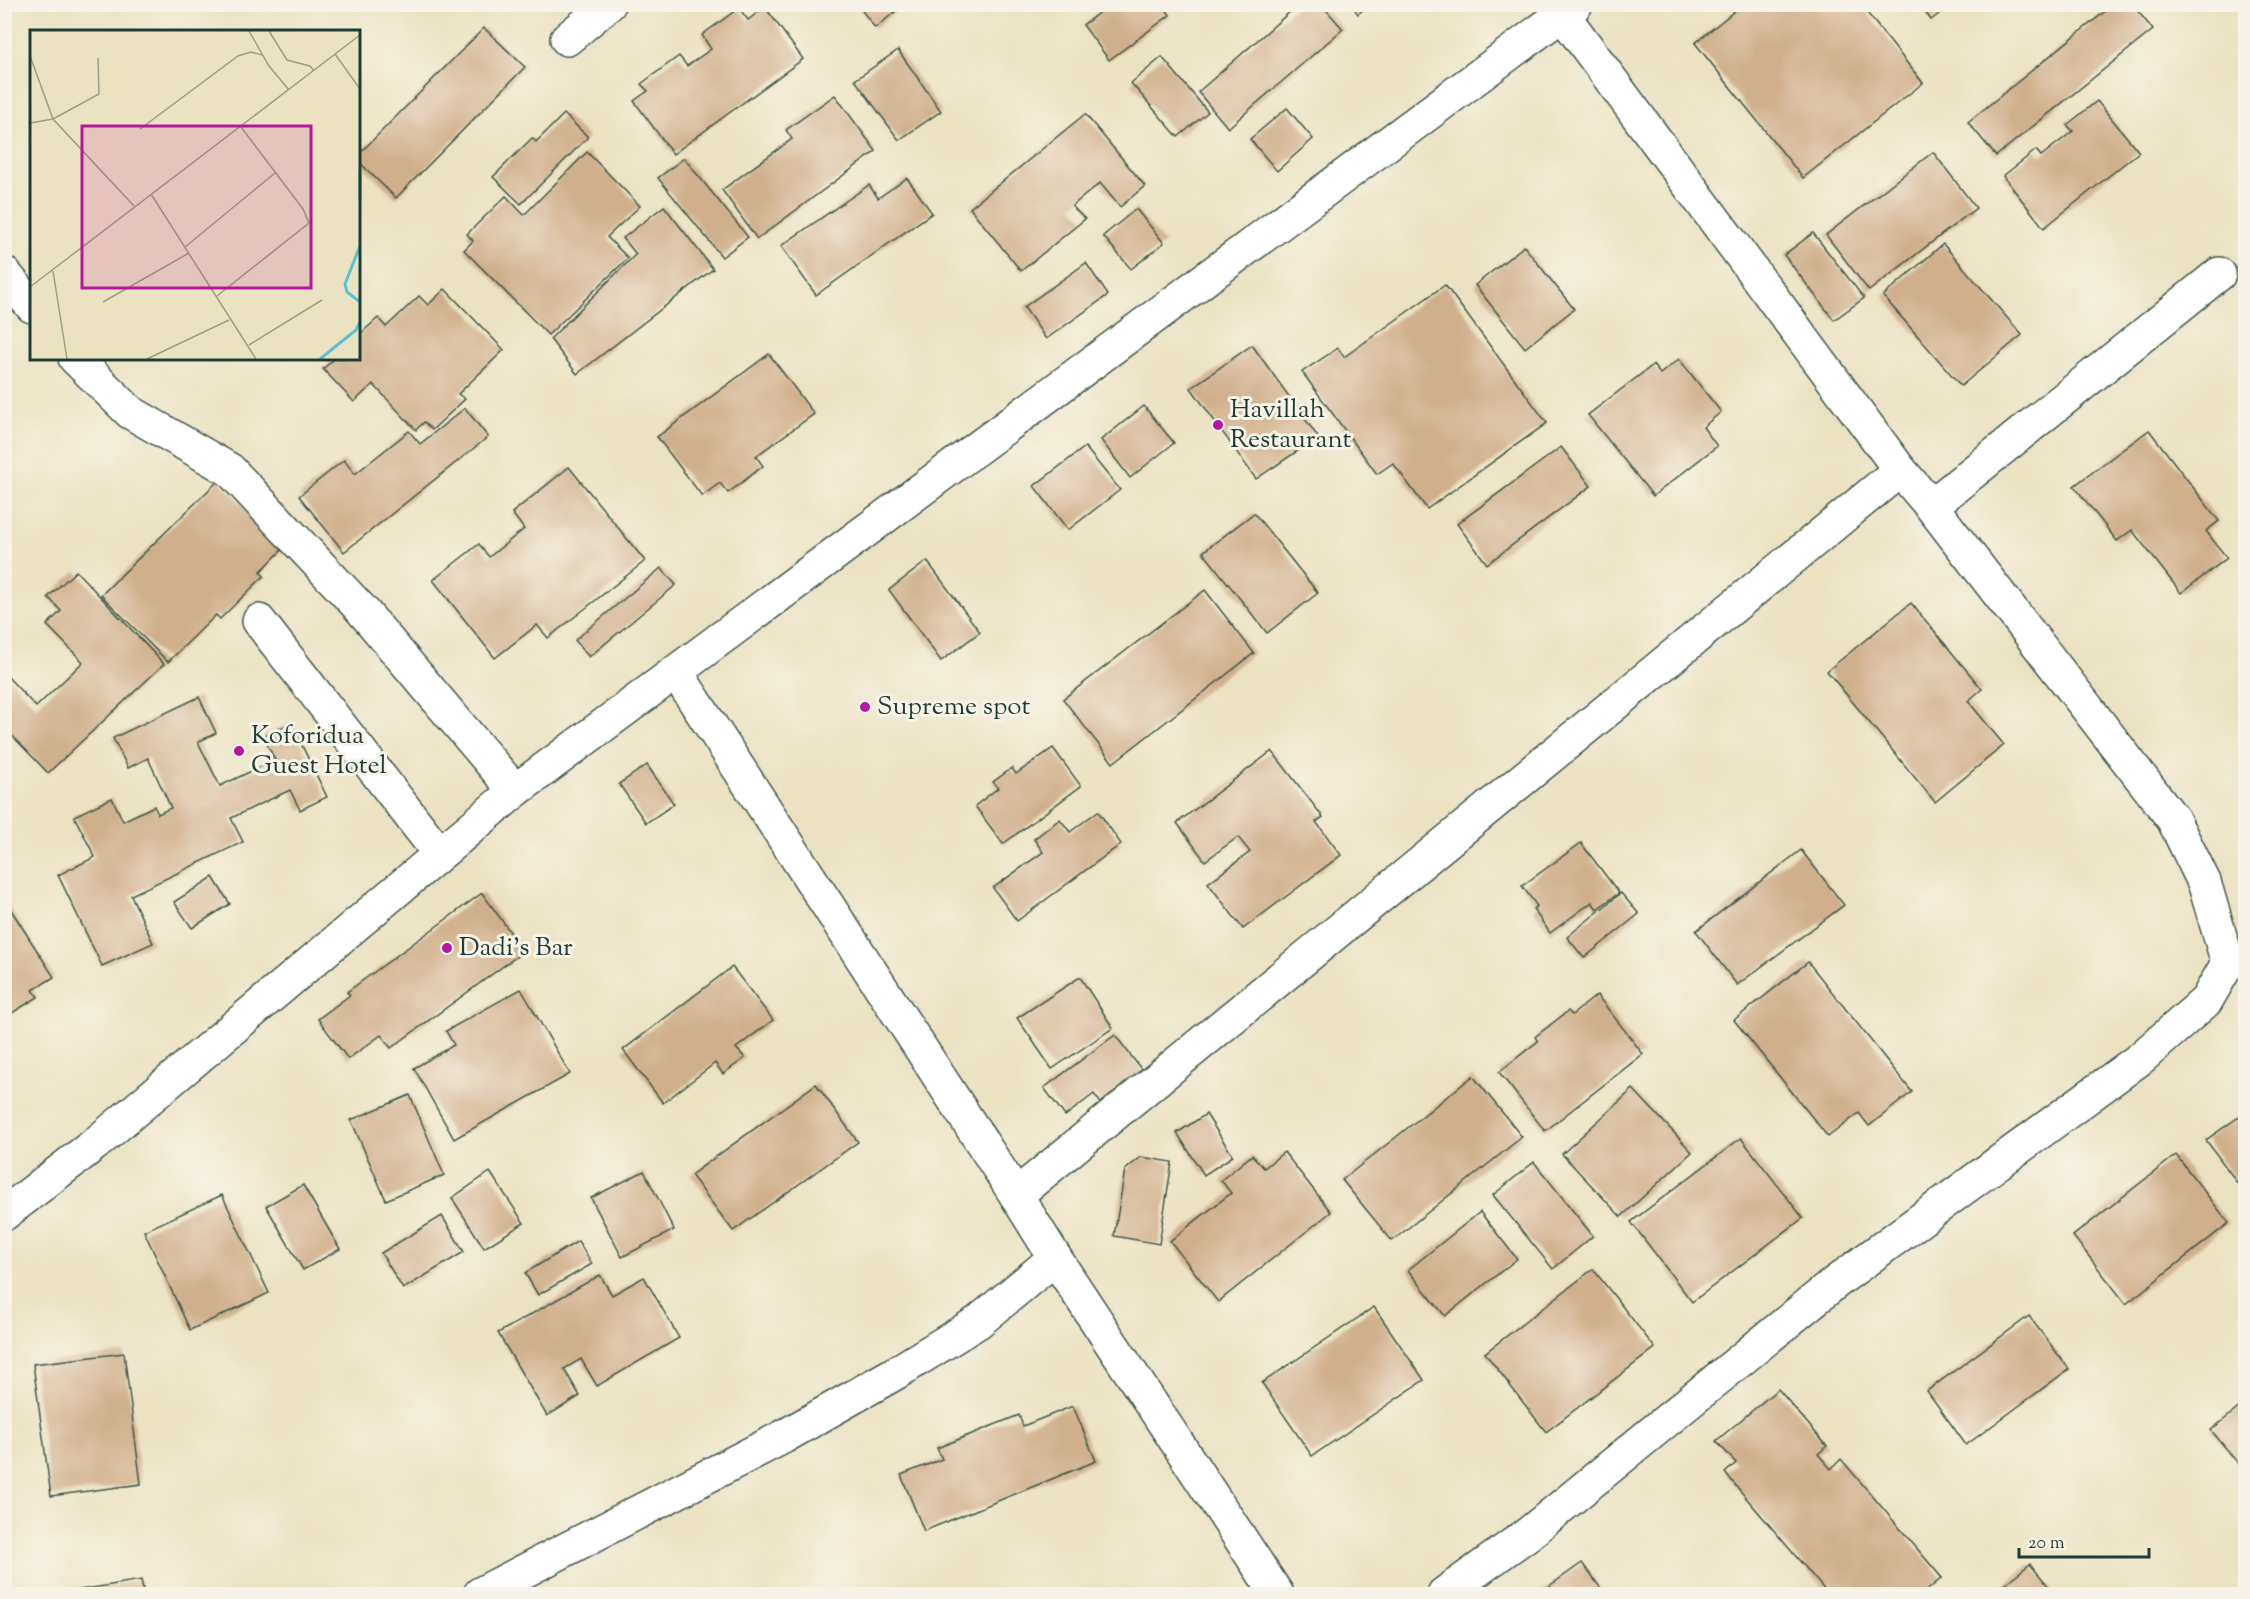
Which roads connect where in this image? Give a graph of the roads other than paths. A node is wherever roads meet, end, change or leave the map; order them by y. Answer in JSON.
{"nodes":[{"id":1,"x":609,"y":4,"type":"edge"},
{"id":2,"x":1570,"y":10,"type":"edge"},
{"id":3,"x":567,"y":39,"type":"dead end"},
{"id":4,"x":4,"y":273,"type":"edge"},
{"id":5,"x":2219,"y":274,"type":"dead end"},
{"id":6,"x":30,"y":304,"type":"edge"},
{"id":7,"x":77,"y":360,"type":"edge"},
{"id":8,"x":1900,"y":470,"type":"junction"},
{"id":9,"x":1931,"y":506,"type":"junction"},
{"id":10,"x":259,"y":621,"type":"dead end"},
{"id":11,"x":676,"y":672,"type":"junction"},
{"id":12,"x":515,"y":791,"type":"junction"},
{"id":13,"x":440,"y":853,"type":"junction"},
{"id":14,"x":1016,"y":1195,"type":"junction"},
{"id":15,"x":4,"y":1214,"type":"edge"},
{"id":16,"x":1054,"y":1258,"type":"junction"},
{"id":17,"x":480,"y":1594,"type":"edge"},
{"id":18,"x":1277,"y":1594,"type":"edge"},
{"id":19,"x":1444,"y":1594,"type":"edge"}],
"edges":[{"from":1,"to":3,"type":"street"},
{"from":2,"to":8,"type":"street"},
{"from":2,"to":11,"type":"street"},
{"from":4,"to":6,"type":"street"},
{"from":5,"to":9,"type":"street"},
{"from":7,"to":12,"type":"street"},
{"from":8,"to":9,"type":"street"},
{"from":8,"to":14,"type":"street"},
{"from":9,"to":19,"type":"street"},
{"from":10,"to":13,"type":"street"},
{"from":11,"to":12,"type":"street"},
{"from":11,"to":14,"type":"street"},
{"from":12,"to":13,"type":"street"},
{"from":13,"to":15,"type":"street"},
{"from":14,"to":16,"type":"street"},
{"from":16,"to":17,"type":"street"},
{"from":16,"to":18,"type":"street"}]}
